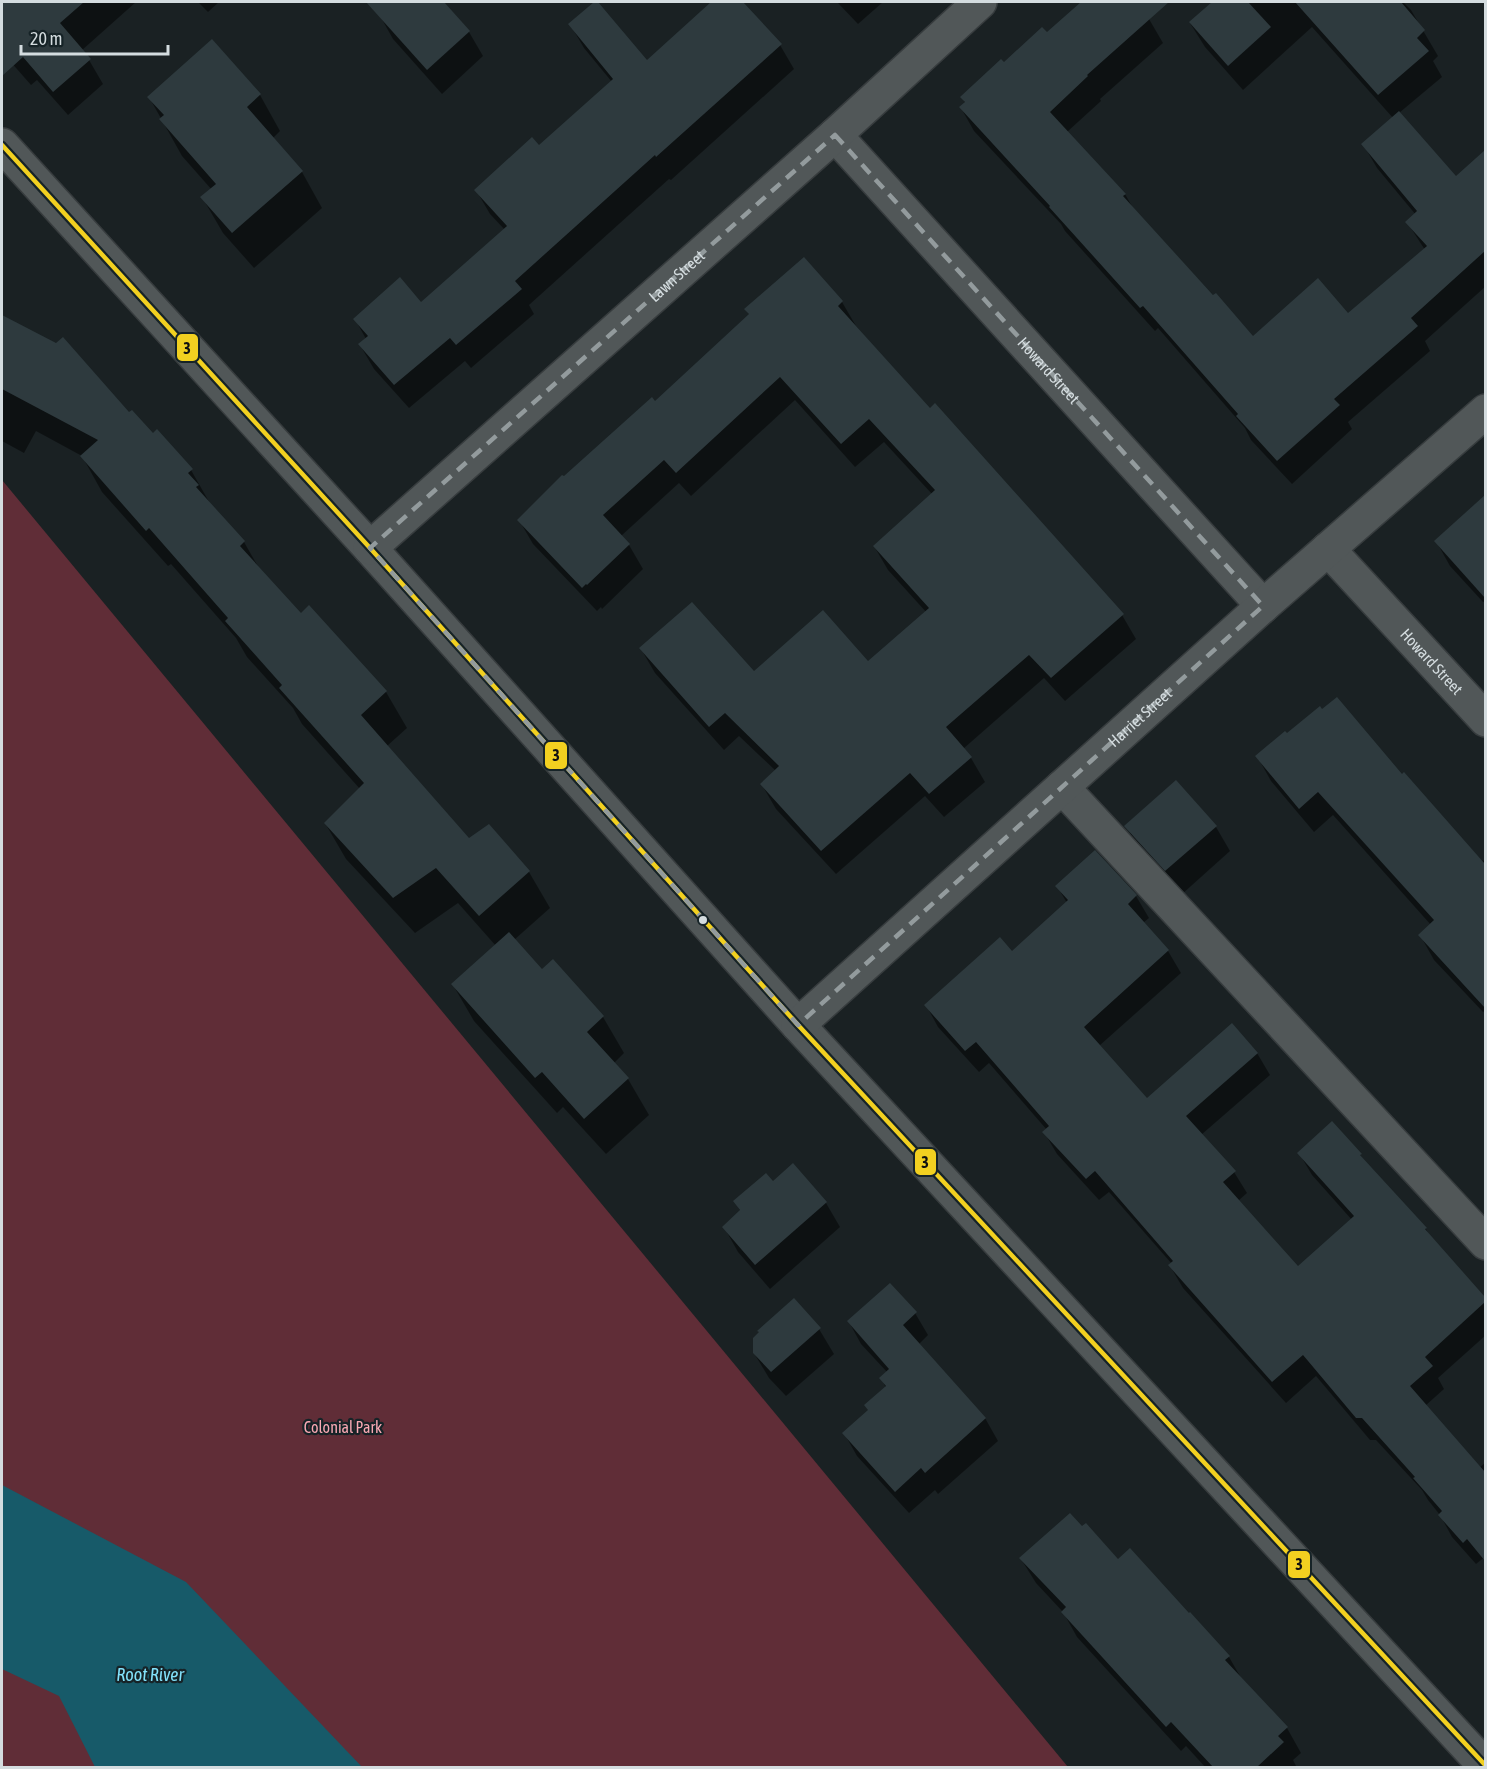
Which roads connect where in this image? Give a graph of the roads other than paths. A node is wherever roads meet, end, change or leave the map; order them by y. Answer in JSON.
{"nodes":[{"id":1,"x":980,"y":2,"type":"edge"},
{"id":2,"x":835,"y":135,"type":"junction"},
{"id":3,"x":2,"y":145,"type":"edge"},
{"id":4,"x":1485,"y":411,"type":"edge"},
{"id":5,"x":370,"y":548,"type":"junction"},
{"id":6,"x":1328,"y":549,"type":"junction"},
{"id":7,"x":1263,"y":606,"type":"junction"},
{"id":8,"x":1485,"y":720,"type":"edge"},
{"id":9,"x":1062,"y":787,"type":"junction"},
{"id":10,"x":798,"y":1024,"type":"junction"},
{"id":11,"x":1485,"y":1243,"type":"edge"},
{"id":12,"x":1485,"y":1767,"type":"edge"}],
"edges":[{"from":1,"to":2,"type":"street","name":"Lawn Street"},
{"from":2,"to":5,"type":"street","name":"Lawn Street"},
{"from":2,"to":7,"type":"street","name":"Howard Street"},
{"from":3,"to":5,"type":"street"},
{"from":4,"to":6,"type":"street","name":"Harriet Street"},
{"from":5,"to":10,"type":"street"},
{"from":6,"to":7,"type":"street","name":"Harriet Street"},
{"from":6,"to":8,"type":"street","name":"Howard Street"},
{"from":7,"to":9,"type":"street","name":"Harriet Street"},
{"from":9,"to":10,"type":"street","name":"Harriet Street"},
{"from":9,"to":11,"type":"street"},
{"from":10,"to":12,"type":"street"}]}
